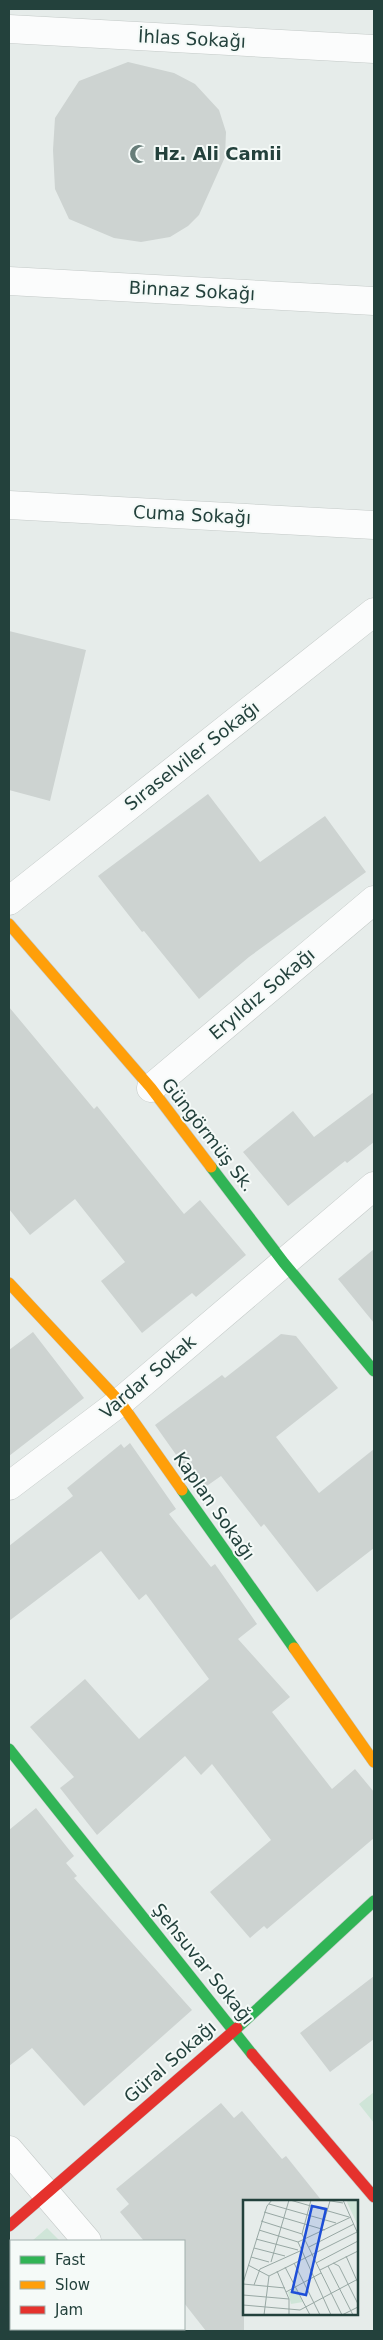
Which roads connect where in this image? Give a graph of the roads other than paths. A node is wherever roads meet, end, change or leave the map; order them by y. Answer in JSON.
{"nodes":[{"id":1,"x":9,"y":29,"type":"edge"},
{"id":2,"x":374,"y":49,"type":"edge"},
{"id":3,"x":9,"y":281,"type":"edge"},
{"id":4,"x":374,"y":301,"type":"edge"},
{"id":5,"x":9,"y":505,"type":"edge"},
{"id":6,"x":374,"y":526,"type":"edge"},
{"id":7,"x":374,"y":612,"type":"edge"},
{"id":8,"x":374,"y":900,"type":"edge"},
{"id":9,"x":9,"y":901,"type":"edge"},
{"id":10,"x":9,"y":924,"type":"edge"},
{"id":11,"x":151,"y":1088,"type":"junction"},
{"id":12,"x":374,"y":1186,"type":"edge"},
{"id":13,"x":284,"y":1263,"type":"junction"},
{"id":14,"x":9,"y":1283,"type":"edge"},
{"id":15,"x":374,"y":1371,"type":"edge"},
{"id":16,"x":120,"y":1402,"type":"junction"},
{"id":17,"x":9,"y":1486,"type":"edge"},
{"id":18,"x":9,"y":1749,"type":"edge"},
{"id":19,"x":374,"y":1762,"type":"edge"},
{"id":20,"x":374,"y":1901,"type":"edge"},
{"id":21,"x":234,"y":2031,"type":"junction"},
{"id":22,"x":9,"y":2150,"type":"edge"},
{"id":23,"x":44,"y":2194,"type":"junction"},
{"id":24,"x":374,"y":2197,"type":"edge"},
{"id":25,"x":9,"y":2226,"type":"edge"},
{"id":26,"x":86,"y":2240,"type":"edge"}],
"edges":[{"from":1,"to":2,"type":"street","name":"İhlas Sokağı"},
{"from":3,"to":4,"type":"street","name":"Binnaz Sokağı"},
{"from":5,"to":6,"type":"street","name":"Cuma Sokağı"},
{"from":7,"to":9,"type":"street","name":"Sıraselviler Sokağı"},
{"from":8,"to":11,"type":"street","name":"Eryıldız Sokağı"},
{"from":10,"to":11,"type":"street","name":"Güngörmüş Sk."},
{"from":11,"to":13,"type":"street","name":"Güngörmüş Sk."},
{"from":12,"to":13,"type":"street","name":"Vardar Sokak"},
{"from":13,"to":15,"type":"street","name":"Güngörmüş Sk."},
{"from":13,"to":16,"type":"street","name":"Vardar Sokak"},
{"from":14,"to":16,"type":"street","name":"Kaplan Sokağı"},
{"from":16,"to":17,"type":"street","name":"Vardar Sokak"},
{"from":16,"to":19,"type":"street","name":"Kaplan Sokağı"},
{"from":18,"to":21,"type":"street","name":"Şehsuvar Sokağı"},
{"from":20,"to":21,"type":"street","name":"Güral Sokağı"},
{"from":21,"to":23,"type":"street","name":"Güral Sokağı"},
{"from":21,"to":24,"type":"street","name":"Şehsuvar Sokağı"},
{"from":22,"to":23,"type":"street"},
{"from":23,"to":25,"type":"street","name":"Güral Sokağı"},
{"from":23,"to":26,"type":"street"}]}
